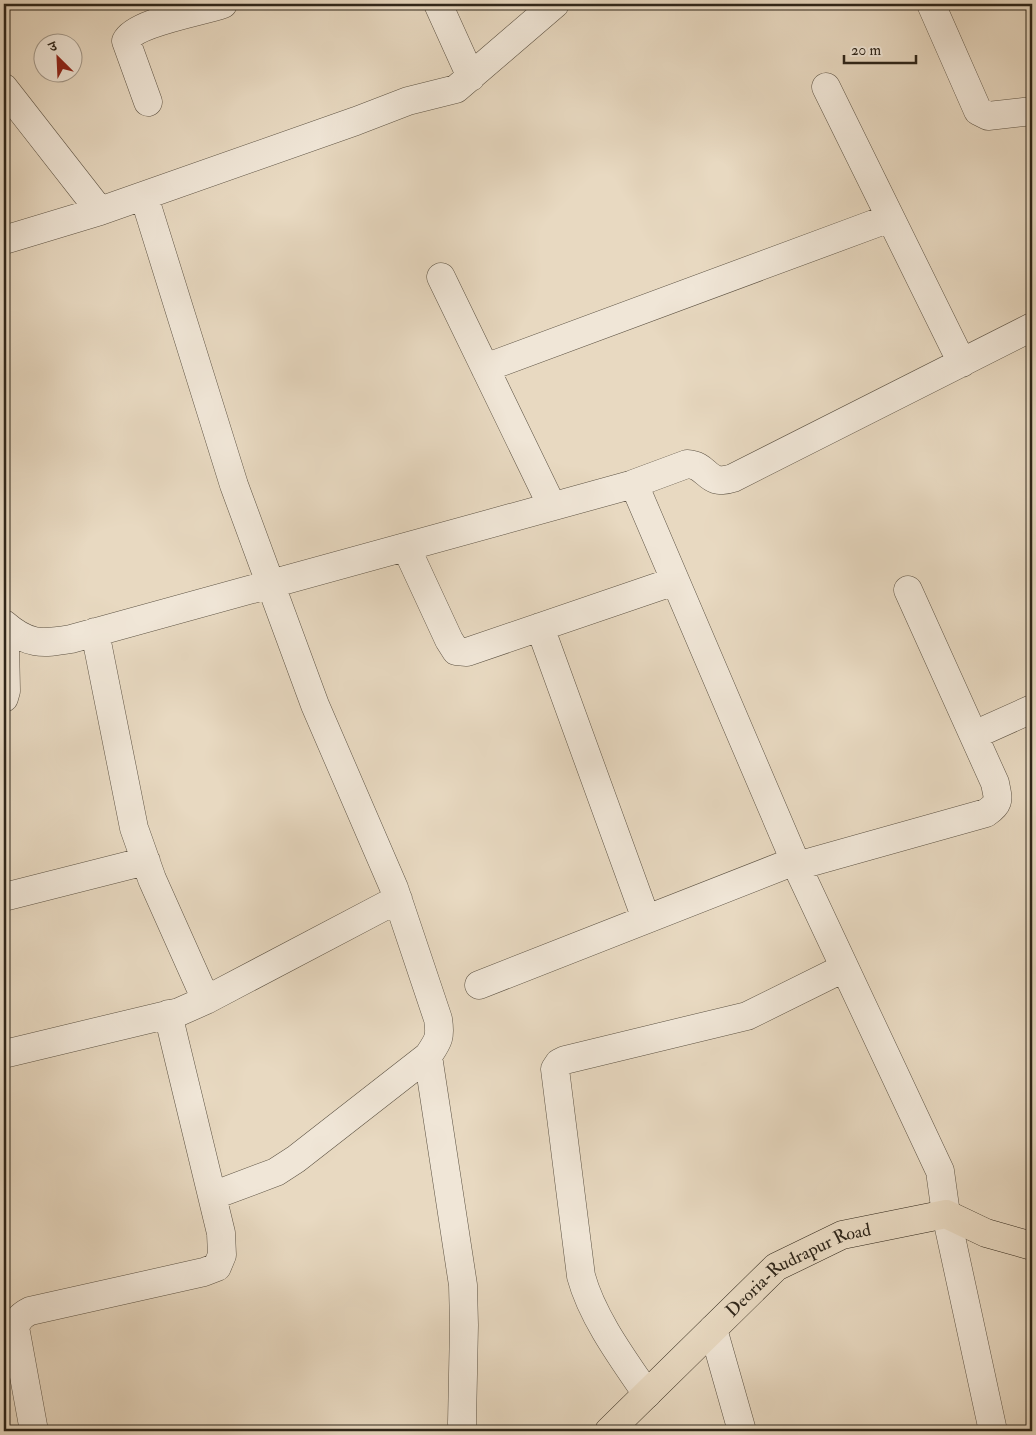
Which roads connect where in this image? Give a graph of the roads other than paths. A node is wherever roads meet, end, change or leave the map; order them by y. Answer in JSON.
{"nodes":[{"id":1,"x":223,"y":4,"type":"edge"},
{"id":2,"x":438,"y":4,"type":"edge"},
{"id":3,"x":555,"y":4,"type":"edge"},
{"id":4,"x":931,"y":4,"type":"edge"},
{"id":5,"x":470,"y":77,"type":"junction"},
{"id":6,"x":826,"y":87,"type":"dead end"},
{"id":7,"x":4,"y":88,"type":"edge"},
{"id":8,"x":148,"y":102,"type":"dead end"},
{"id":9,"x":1032,"y":110,"type":"edge"},
{"id":10,"x":12,"y":114,"type":"edge"},
{"id":11,"x":144,"y":196,"type":"junction"},
{"id":12,"x":100,"y":212,"type":"junction"},
{"id":13,"x":890,"y":218,"type":"junction"},
{"id":14,"x":4,"y":240,"type":"edge"},
{"id":15,"x":441,"y":277,"type":"dead end"},
{"id":16,"x":1032,"y":327,"type":"edge"},
{"id":17,"x":962,"y":363,"type":"junction"},
{"id":18,"x":485,"y":368,"type":"junction"},
{"id":19,"x":633,"y":484,"type":"junction"},
{"id":20,"x":552,"y":506,"type":"junction"},
{"id":21,"x":406,"y":547,"type":"junction"},
{"id":22,"x":676,"y":581,"type":"junction"},
{"id":23,"x":270,"y":585,"type":"junction"},
{"id":24,"x":908,"y":590,"type":"dead end"},
{"id":25,"x":540,"y":627,"type":"junction"},
{"id":26,"x":95,"y":632,"type":"junction"},
{"id":27,"x":9,"y":637,"type":"edge"},
{"id":28,"x":4,"y":698,"type":"edge"},
{"id":29,"x":1032,"y":709,"type":"edge"},
{"id":30,"x":974,"y":735,"type":"junction"},
{"id":31,"x":146,"y":861,"type":"junction"},
{"id":32,"x":796,"y":864,"type":"junction"},
{"id":33,"x":4,"y":897,"type":"edge"},
{"id":34,"x":398,"y":899,"type":"junction"},
{"id":35,"x":646,"y":920,"type":"junction"},
{"id":36,"x":844,"y":968,"type":"junction"},
{"id":37,"x":480,"y":985,"type":"dead end"},
{"id":38,"x":206,"y":1000,"type":"junction"},
{"id":39,"x":168,"y":1014,"type":"junction"},
{"id":40,"x":4,"y":1054,"type":"edge"},
{"id":41,"x":428,"y":1056,"type":"junction"},
{"id":42,"x":212,"y":1196,"type":"junction"},
{"id":43,"x":946,"y":1214,"type":"junction"},
{"id":44,"x":1032,"y":1246,"type":"edge"},
{"id":45,"x":713,"y":1329,"type":"junction"},
{"id":46,"x":11,"y":1346,"type":"edge"},
{"id":47,"x":647,"y":1394,"type":"junction"},
{"id":48,"x":34,"y":1431,"type":"edge"},
{"id":49,"x":463,"y":1431,"type":"edge"},
{"id":50,"x":609,"y":1431,"type":"edge"},
{"id":51,"x":742,"y":1431,"type":"edge"},
{"id":52,"x":993,"y":1431,"type":"edge"}],
"edges":[{"from":1,"to":8,"type":"street"},
{"from":2,"to":5,"type":"street"},
{"from":3,"to":5,"type":"street"},
{"from":4,"to":9,"type":"street"},
{"from":5,"to":11,"type":"street"},
{"from":6,"to":13,"type":"street"},
{"from":7,"to":10,"type":"street"},
{"from":10,"to":12,"type":"street"},
{"from":11,"to":12,"type":"street"},
{"from":11,"to":23,"type":"street"},
{"from":12,"to":14,"type":"street"},
{"from":13,"to":17,"type":"street"},
{"from":13,"to":18,"type":"street"},
{"from":15,"to":18,"type":"street"},
{"from":16,"to":17,"type":"street"},
{"from":17,"to":19,"type":"street"},
{"from":18,"to":20,"type":"street"},
{"from":19,"to":20,"type":"street"},
{"from":19,"to":22,"type":"street"},
{"from":20,"to":21,"type":"street"},
{"from":21,"to":23,"type":"street"},
{"from":21,"to":25,"type":"street"},
{"from":22,"to":25,"type":"street"},
{"from":22,"to":32,"type":"street"},
{"from":23,"to":26,"type":"street"},
{"from":23,"to":34,"type":"street"},
{"from":24,"to":30,"type":"street"},
{"from":25,"to":35,"type":"street"},
{"from":26,"to":27,"type":"street"},
{"from":26,"to":31,"type":"street"},
{"from":27,"to":28,"type":"street"},
{"from":29,"to":30,"type":"street"},
{"from":30,"to":32,"type":"street"},
{"from":31,"to":33,"type":"street"},
{"from":31,"to":38,"type":"street"},
{"from":32,"to":35,"type":"street"},
{"from":32,"to":36,"type":"street"},
{"from":34,"to":38,"type":"street"},
{"from":34,"to":41,"type":"street"},
{"from":35,"to":37,"type":"street"},
{"from":36,"to":43,"type":"street"},
{"from":36,"to":47,"type":"street"},
{"from":38,"to":39,"type":"street"},
{"from":39,"to":40,"type":"street"},
{"from":39,"to":42,"type":"street"},
{"from":41,"to":42,"type":"street"},
{"from":41,"to":49,"type":"street"},
{"from":42,"to":46,"type":"street"},
{"from":43,"to":44,"type":"main road"},
{"from":43,"to":45,"type":"main road","name":"Deoria-Rudrapur Road"},
{"from":43,"to":52,"type":"street"},
{"from":45,"to":47,"type":"main road","name":"Deoria-Rudrapur Road"},
{"from":45,"to":51,"type":"street"},
{"from":46,"to":48,"type":"street"},
{"from":47,"to":50,"type":"main road","name":"Deoria-Rudrapur Road"}]}
